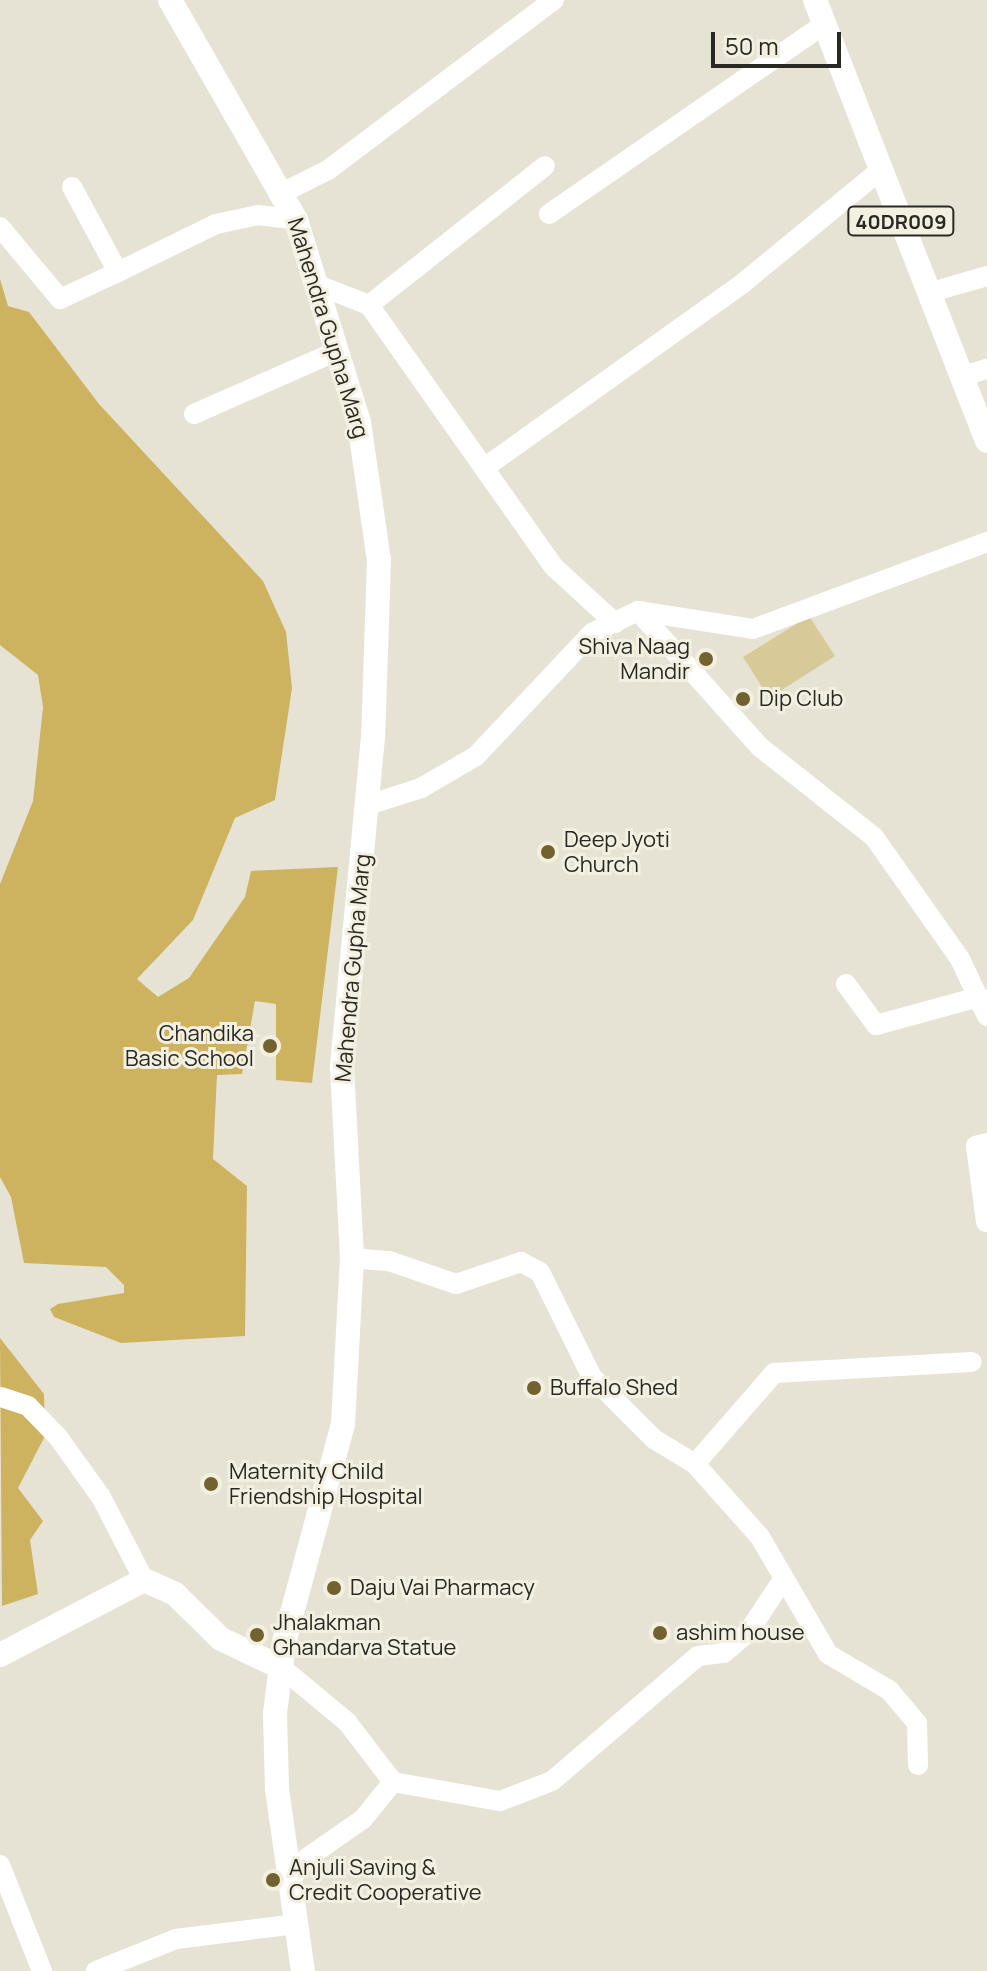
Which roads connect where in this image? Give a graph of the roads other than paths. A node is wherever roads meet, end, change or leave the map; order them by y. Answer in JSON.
{"nodes":[{"id":1,"x":170,"y":0,"type":"edge"},
{"id":2,"x":554,"y":0,"type":"edge"},
{"id":3,"x":815,"y":0,"type":"edge"},
{"id":4,"x":826,"y":23,"type":"junction"},
{"id":5,"x":545,"y":166,"type":"dead end"},
{"id":6,"x":882,"y":169,"type":"junction"},
{"id":7,"x":72,"y":187,"type":"dead end"},
{"id":8,"x":282,"y":193,"type":"junction"},
{"id":9,"x":549,"y":214,"type":"dead end"},
{"id":10,"x":296,"y":220,"type":"junction"},
{"id":11,"x":0,"y":227,"type":"edge"},
{"id":12,"x":118,"y":272,"type":"junction"},
{"id":13,"x":987,"y":276,"type":"edge"},
{"id":14,"x":318,"y":285,"type":"junction"},
{"id":15,"x":928,"y":293,"type":"junction"},
{"id":16,"x":369,"y":305,"type":"junction"},
{"id":17,"x":337,"y":351,"type":"junction"},
{"id":18,"x":987,"y":369,"type":"edge"},
{"id":19,"x":960,"y":377,"type":"junction"},
{"id":20,"x":194,"y":414,"type":"dead end"},
{"id":21,"x":987,"y":441,"type":"edge"},
{"id":22,"x":484,"y":468,"type":"junction"},
{"id":23,"x":987,"y":542,"type":"edge"},
{"id":24,"x":638,"y":611,"type":"junction"},
{"id":25,"x":615,"y":623,"type":"junction"},
{"id":26,"x":368,"y":805,"type":"junction"},
{"id":27,"x":846,"y":984,"type":"dead end"},
{"id":28,"x":983,"y":1006,"type":"edge"},
{"id":29,"x":987,"y":1143,"type":"edge"},
{"id":30,"x":986,"y":1222,"type":"edge"},
{"id":31,"x":352,"y":1258,"type":"junction"},
{"id":32,"x":972,"y":1362,"type":"dead end"},
{"id":33,"x":1,"y":1397,"type":"edge"},
{"id":34,"x":695,"y":1464,"type":"junction"},
{"id":35,"x":144,"y":1580,"type":"junction"},
{"id":36,"x":782,"y":1581,"type":"junction"},
{"id":37,"x":0,"y":1655,"type":"edge"},
{"id":38,"x":282,"y":1668,"type":"junction"},
{"id":39,"x":918,"y":1765,"type":"dead end"},
{"id":40,"x":393,"y":1782,"type":"junction"},
{"id":41,"x":0,"y":1865,"type":"edge"},
{"id":42,"x":289,"y":1882,"type":"junction"},
{"id":43,"x":296,"y":1924,"type":"junction"},
{"id":44,"x":42,"y":1971,"type":"edge"},
{"id":45,"x":96,"y":1971,"type":"edge"},
{"id":46,"x":303,"y":1971,"type":"edge"}],
"edges":[{"from":1,"to":8,"type":"main road","name":"Mahendra Gupha Marg"},
{"from":2,"to":8,"type":"street"},
{"from":3,"to":4,"type":"main road","number":"40DR009"},
{"from":4,"to":6,"type":"main road","number":"40DR009"},
{"from":4,"to":9,"type":"street"},
{"from":5,"to":16,"type":"street"},
{"from":6,"to":15,"type":"main road","number":"40DR009"},
{"from":6,"to":22,"type":"street"},
{"from":7,"to":12,"type":"street"},
{"from":8,"to":10,"type":"main road","name":"Mahendra Gupha Marg"},
{"from":10,"to":12,"type":"street"},
{"from":10,"to":14,"type":"main road","name":"Mahendra Gupha Marg"},
{"from":11,"to":12,"type":"street"},
{"from":13,"to":15,"type":"street"},
{"from":14,"to":16,"type":"street"},
{"from":14,"to":17,"type":"main road","name":"Mahendra Gupha Marg"},
{"from":15,"to":19,"type":"main road","number":"40DR009"},
{"from":16,"to":22,"type":"street"},
{"from":17,"to":20,"type":"street"},
{"from":17,"to":26,"type":"main road","name":"Mahendra Gupha Marg"},
{"from":18,"to":19,"type":"street"},
{"from":19,"to":21,"type":"main road","number":"40DR009"},
{"from":22,"to":25,"type":"street"},
{"from":23,"to":24,"type":"street"},
{"from":24,"to":25,"type":"street"},
{"from":24,"to":28,"type":"street"},
{"from":25,"to":26,"type":"street"},
{"from":26,"to":31,"type":"main road","name":"Mahendra Gupha Marg"},
{"from":27,"to":28,"type":"street"},
{"from":29,"to":30,"type":"street"},
{"from":31,"to":34,"type":"street"},
{"from":31,"to":38,"type":"main road","name":"Mahendra Gupha Marg"},
{"from":32,"to":34,"type":"street"},
{"from":33,"to":35,"type":"street"},
{"from":34,"to":36,"type":"street"},
{"from":35,"to":37,"type":"main road"},
{"from":35,"to":38,"type":"main road"},
{"from":36,"to":39,"type":"street"},
{"from":36,"to":40,"type":"street"},
{"from":38,"to":40,"type":"street"},
{"from":38,"to":42,"type":"main road","name":"Mahendra Gupha Marg"},
{"from":40,"to":42,"type":"street"},
{"from":41,"to":44,"type":"street"},
{"from":42,"to":43,"type":"main road","name":"Mahendra Gupha Marg"},
{"from":43,"to":45,"type":"street"},
{"from":43,"to":46,"type":"main road","name":"Mahendra Gupha Marg"}]}
